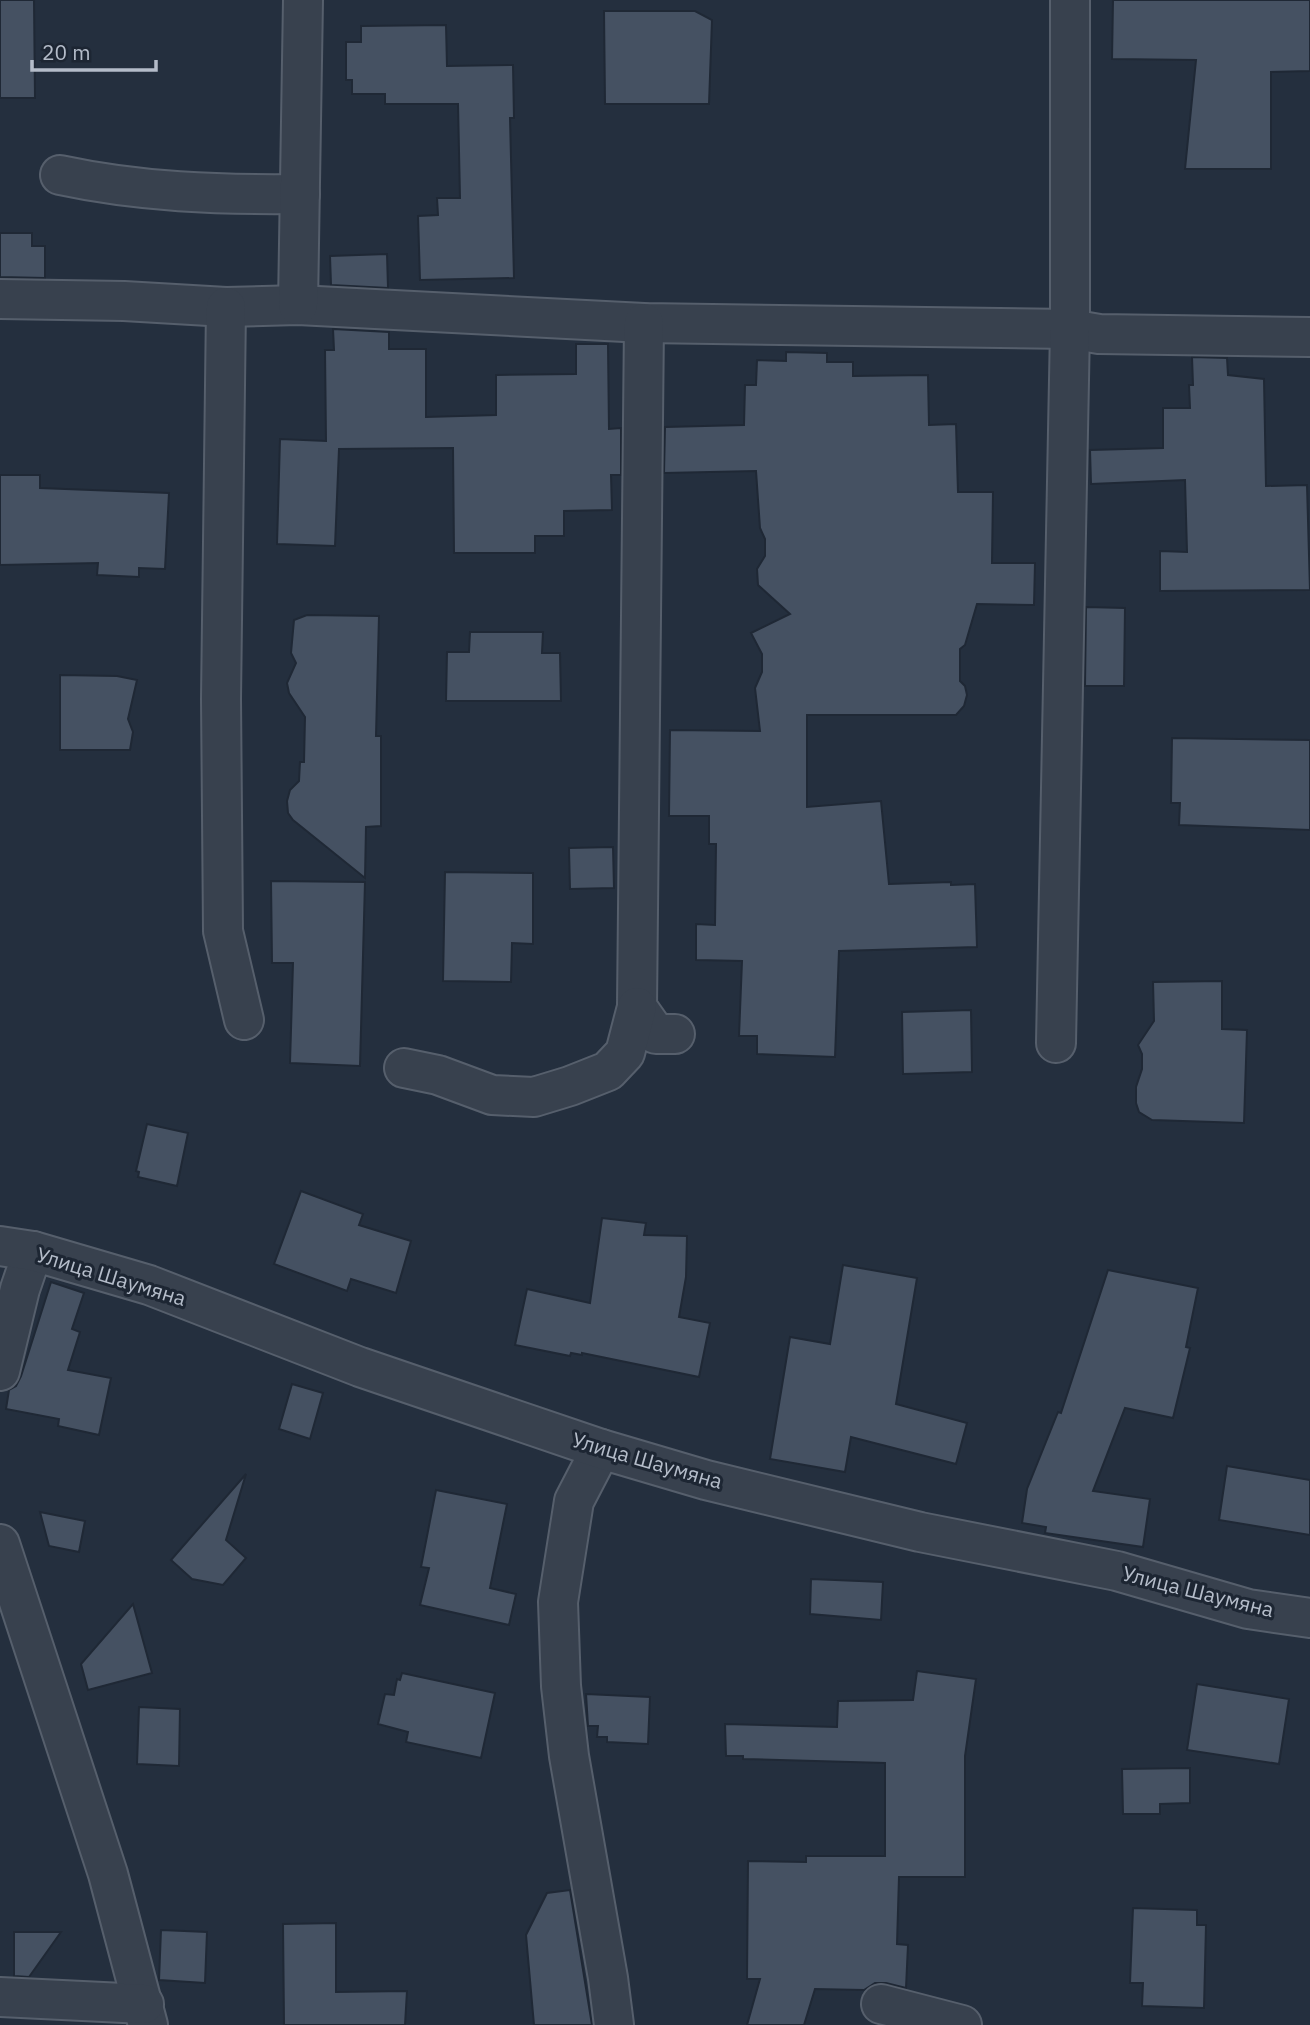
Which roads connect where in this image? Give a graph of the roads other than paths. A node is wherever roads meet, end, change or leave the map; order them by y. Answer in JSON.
{"nodes":[{"id":1,"x":303,"y":0,"type":"edge"},
{"id":2,"x":1070,"y":0,"type":"edge"},
{"id":3,"x":60,"y":175,"type":"dead end"},
{"id":4,"x":300,"y":194,"type":"junction"},
{"id":5,"x":0,"y":299,"type":"edge"},
{"id":6,"x":298,"y":305,"type":"junction"},
{"id":7,"x":226,"y":307,"type":"junction"},
{"id":8,"x":644,"y":323,"type":"junction"},
{"id":9,"x":1070,"y":329,"type":"junction"},
{"id":10,"x":1310,"y":337,"type":"edge"},
{"id":11,"x":637,"y":1007,"type":"junction"},
{"id":12,"x":244,"y":1020,"type":"dead end"},
{"id":13,"x":675,"y":1034,"type":"dead end"},
{"id":14,"x":1056,"y":1043,"type":"dead end"},
{"id":15,"x":404,"y":1068,"type":"dead end"},
{"id":16,"x":16,"y":1249,"type":"edge"},
{"id":17,"x":0,"y":1371,"type":"edge"},
{"id":18,"x":600,"y":1449,"type":"junction"},
{"id":19,"x":0,"y":1544,"type":"edge"},
{"id":20,"x":1310,"y":1618,"type":"edge"},
{"id":21,"x":0,"y":1997,"type":"edge"},
{"id":22,"x":881,"y":2004,"type":"dead end"},
{"id":23,"x":146,"y":2015,"type":"edge"},
{"id":24,"x":614,"y":2025,"type":"edge"},
{"id":25,"x":962,"y":2025,"type":"edge"}],
"edges":[{"from":1,"to":4,"type":"street"},
{"from":2,"to":9,"type":"street"},
{"from":3,"to":4,"type":"street"},
{"from":4,"to":6,"type":"street"},
{"from":5,"to":7,"type":"street"},
{"from":6,"to":7,"type":"street"},
{"from":6,"to":8,"type":"street"},
{"from":7,"to":12,"type":"street"},
{"from":8,"to":9,"type":"street"},
{"from":8,"to":11,"type":"street"},
{"from":9,"to":10,"type":"street"},
{"from":9,"to":14,"type":"street"},
{"from":11,"to":13,"type":"street"},
{"from":11,"to":15,"type":"street"},
{"from":16,"to":17,"type":"street"},
{"from":16,"to":18,"type":"street","name":"Улица Шаумяна"},
{"from":18,"to":20,"type":"street","name":"Улица Шаумяна"},
{"from":18,"to":24,"type":"street"},
{"from":19,"to":23,"type":"street"},
{"from":21,"to":23,"type":"street"},
{"from":22,"to":25,"type":"street"}]}
